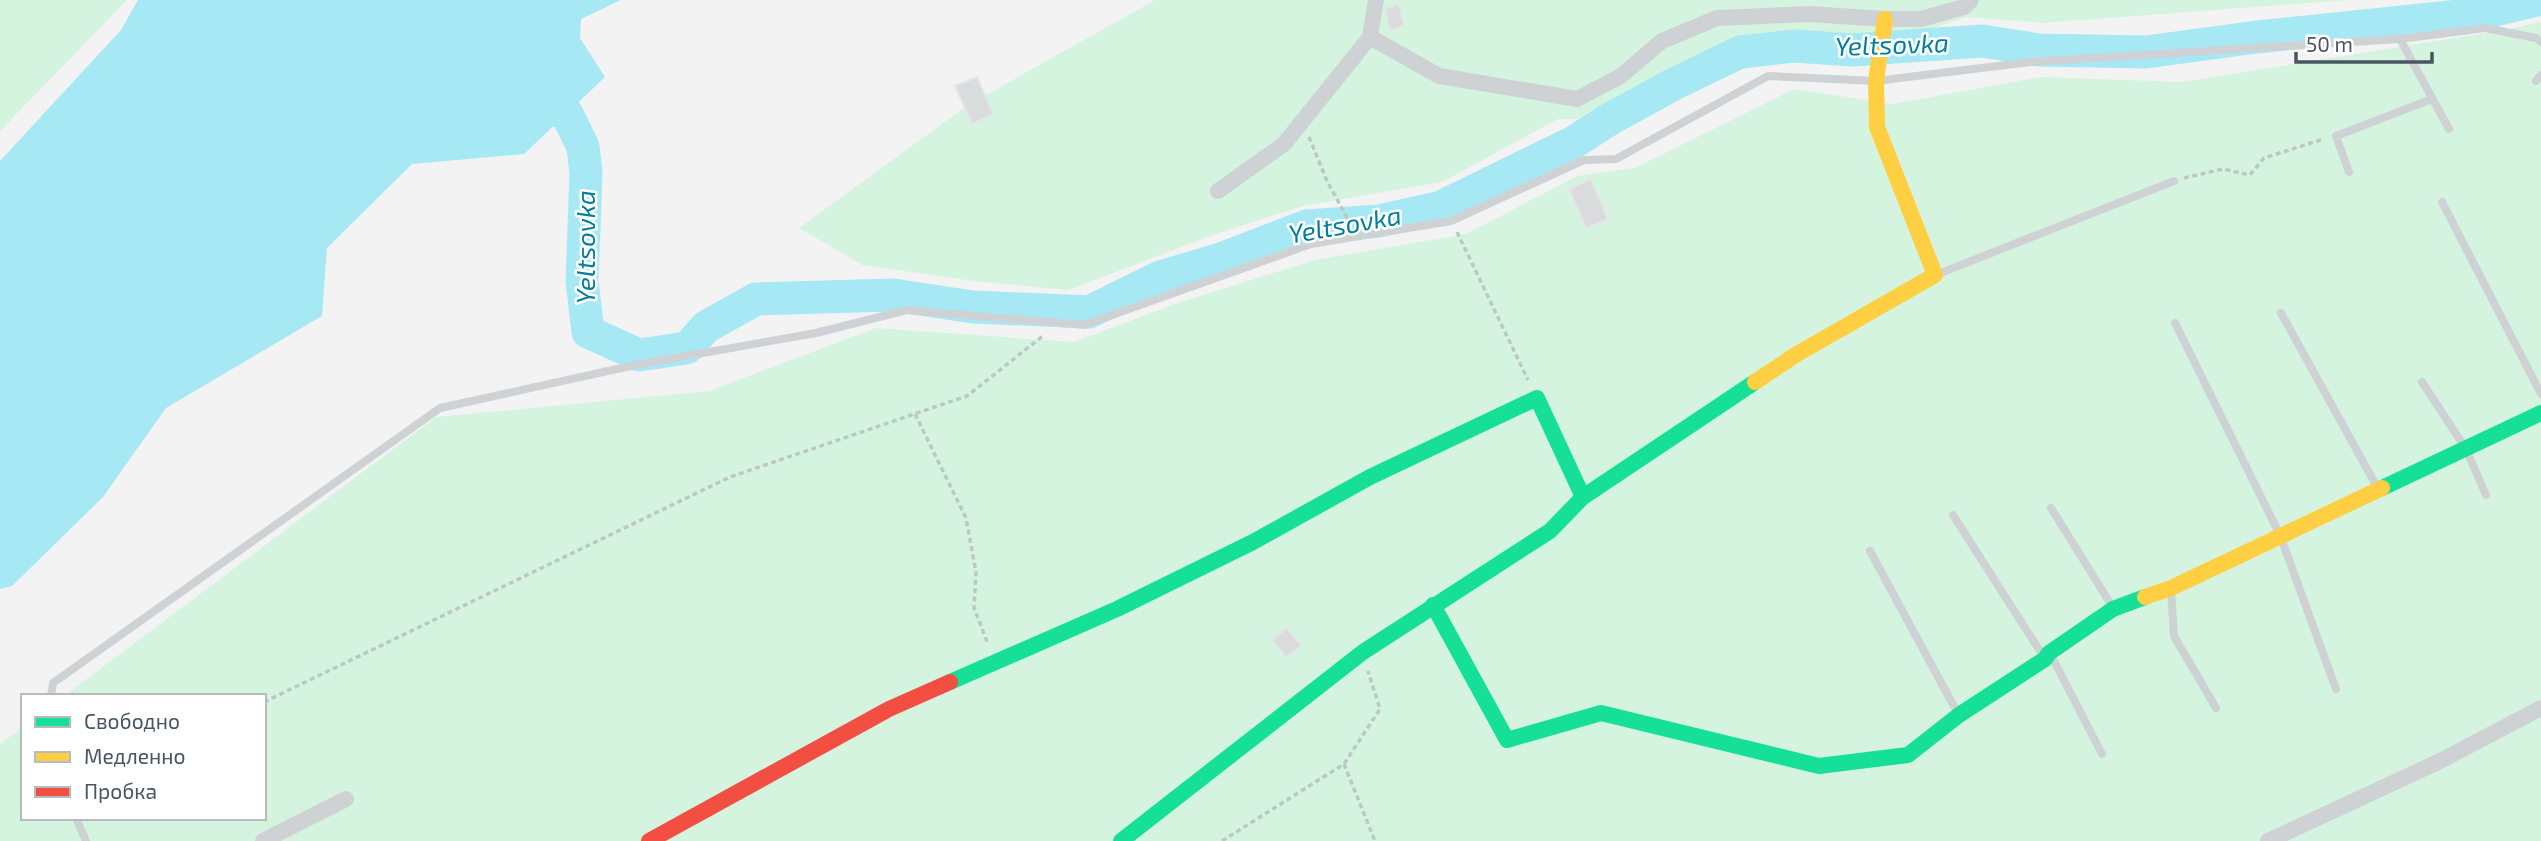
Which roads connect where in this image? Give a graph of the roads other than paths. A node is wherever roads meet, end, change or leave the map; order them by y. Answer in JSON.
{"nodes":[{"id":1,"x":1376,"y":0,"type":"edge"},
{"id":2,"x":1971,"y":0,"type":"edge"},
{"id":3,"x":1885,"y":19,"type":"junction"},
{"id":4,"x":1370,"y":37,"type":"junction"},
{"id":5,"x":2400,"y":39,"type":"junction"},
{"id":6,"x":2541,"y":42,"type":"edge"},
{"id":7,"x":1876,"y":81,"type":"junction"},
{"id":8,"x":2432,"y":99,"type":"junction"},
{"id":9,"x":2449,"y":129,"type":"dead end"},
{"id":10,"x":2349,"y":172,"type":"dead end"},
{"id":11,"x":2174,"y":181,"type":"road end"},
{"id":12,"x":1218,"y":191,"type":"dead end"},
{"id":13,"x":2442,"y":202,"type":"dead end"},
{"id":14,"x":1935,"y":275,"type":"junction"},
{"id":15,"x":2281,"y":313,"type":"dead end"},
{"id":16,"x":2175,"y":323,"type":"dead end"},
{"id":17,"x":2422,"y":382,"type":"dead end"},
{"id":18,"x":2541,"y":394,"type":"edge"},
{"id":19,"x":2541,"y":413,"type":"edge"},
{"id":20,"x":2466,"y":449,"type":"junction"},
{"id":21,"x":2378,"y":489,"type":"junction"},
{"id":22,"x":2486,"y":495,"type":"dead end"},
{"id":23,"x":1583,"y":497,"type":"junction"},
{"id":24,"x":2051,"y":508,"type":"dead end"},
{"id":25,"x":1953,"y":515,"type":"dead end"},
{"id":26,"x":2280,"y":535,"type":"junction"},
{"id":27,"x":1870,"y":551,"type":"dead end"},
{"id":28,"x":2171,"y":588,"type":"junction"},
{"id":29,"x":1433,"y":605,"type":"junction"},
{"id":30,"x":2113,"y":609,"type":"junction"},
{"id":31,"x":2047,"y":656,"type":"junction"},
{"id":32,"x":2336,"y":689,"type":"dead end"},
{"id":33,"x":51,"y":694,"type":"edge"},
{"id":34,"x":2216,"y":708,"type":"dead end"},
{"id":35,"x":2541,"y":708,"type":"edge"},
{"id":36,"x":1958,"y":715,"type":"junction"},
{"id":37,"x":2102,"y":754,"type":"dead end"},
{"id":38,"x":346,"y":799,"type":"dead end"},
{"id":39,"x":77,"y":820,"type":"edge"},
{"id":40,"x":86,"y":841,"type":"edge"},
{"id":41,"x":262,"y":841,"type":"edge"},
{"id":42,"x":649,"y":841,"type":"edge"},
{"id":43,"x":1121,"y":841,"type":"edge"},
{"id":44,"x":2268,"y":841,"type":"edge"}],
"edges":[{"from":1,"to":4,"type":"street"},
{"from":2,"to":3,"type":"street"},
{"from":3,"to":4,"type":"street"},
{"from":3,"to":7,"type":"street"},
{"from":4,"to":12,"type":"street"},
{"from":5,"to":6,"type":"lane"},
{"from":5,"to":7,"type":"lane"},
{"from":5,"to":8,"type":"lane"},
{"from":7,"to":14,"type":"street"},
{"from":7,"to":33,"type":"lane"},
{"from":8,"to":9,"type":"lane"},
{"from":8,"to":10,"type":"lane"},
{"from":11,"to":14,"type":"lane"},
{"from":13,"to":18,"type":"lane"},
{"from":14,"to":23,"type":"street"},
{"from":15,"to":21,"type":"lane"},
{"from":16,"to":26,"type":"lane"},
{"from":17,"to":20,"type":"lane"},
{"from":19,"to":20,"type":"street"},
{"from":20,"to":21,"type":"street"},
{"from":20,"to":22,"type":"lane"},
{"from":21,"to":26,"type":"street"},
{"from":23,"to":29,"type":"street"},
{"from":23,"to":42,"type":"street"},
{"from":24,"to":30,"type":"lane"},
{"from":25,"to":31,"type":"lane"},
{"from":26,"to":28,"type":"street"},
{"from":26,"to":32,"type":"lane"},
{"from":27,"to":36,"type":"lane"},
{"from":28,"to":30,"type":"street"},
{"from":28,"to":34,"type":"lane"},
{"from":29,"to":36,"type":"street"},
{"from":29,"to":43,"type":"street"},
{"from":30,"to":31,"type":"street"},
{"from":31,"to":36,"type":"street"},
{"from":31,"to":37,"type":"lane"},
{"from":35,"to":44,"type":"street"},
{"from":38,"to":41,"type":"street"},
{"from":39,"to":40,"type":"lane"}]}
